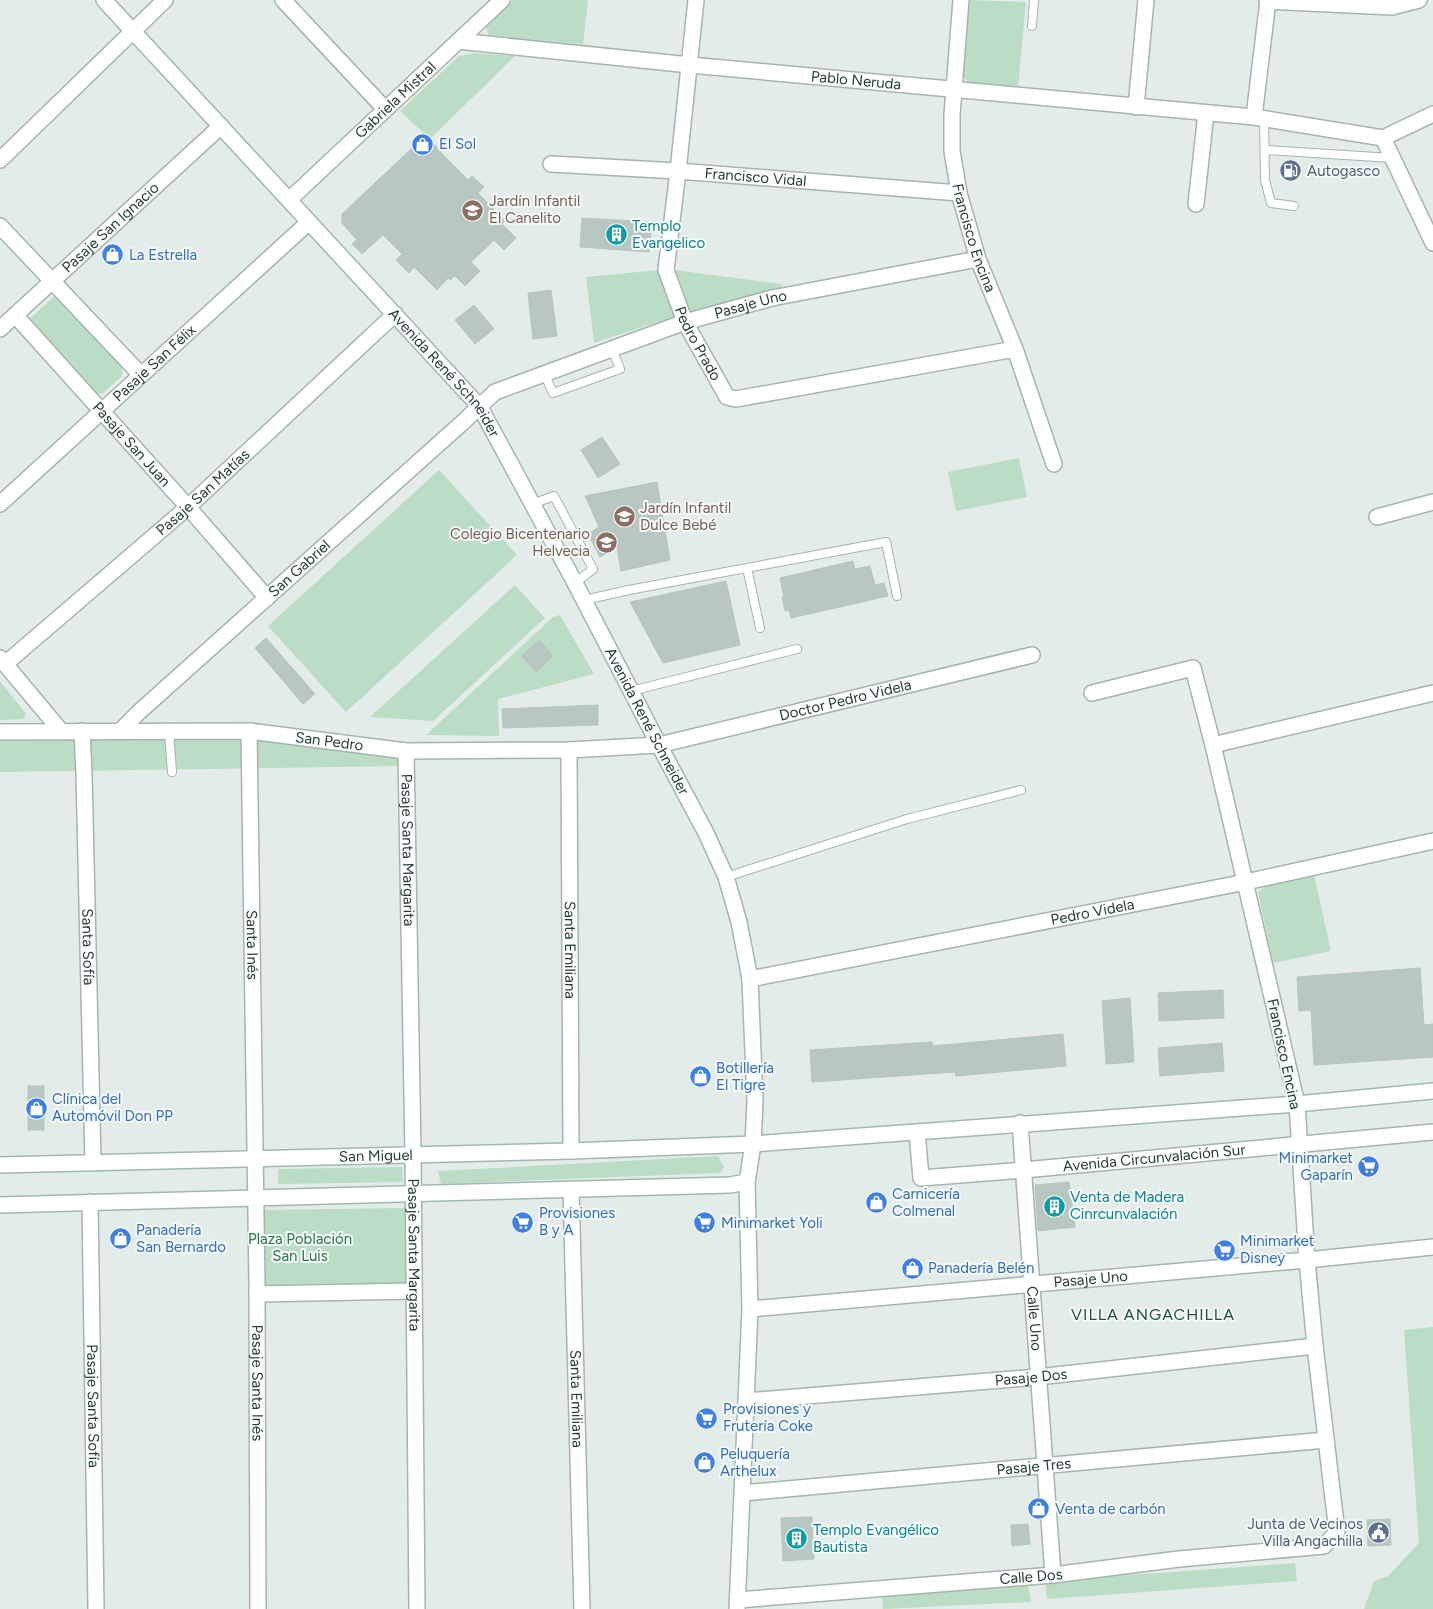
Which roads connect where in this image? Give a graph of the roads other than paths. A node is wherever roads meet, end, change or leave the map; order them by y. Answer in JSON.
{"nodes":[{"id":1,"x":104,"y":0,"type":"edge"},
{"id":2,"x":165,"y":0,"type":"edge"},
{"id":3,"x":283,"y":0,"type":"edge"},
{"id":4,"x":502,"y":0,"type":"edge"},
{"id":5,"x":696,"y":0,"type":"edge"},
{"id":6,"x":961,"y":0,"type":"edge"},
{"id":7,"x":1034,"y":0,"type":"edge"},
{"id":8,"x":1146,"y":0,"type":"edge"},
{"id":9,"x":1419,"y":0,"type":"edge"},
{"id":10,"x":1268,"y":1,"type":"edge"},
{"id":11,"x":1392,"y":4,"type":"edge"},
{"id":12,"x":1032,"y":26,"type":"dead end"},
{"id":13,"x":132,"y":32,"type":"junction"},
{"id":14,"x":458,"y":41,"type":"junction"},
{"id":15,"x":690,"y":65,"type":"junction"},
{"id":16,"x":954,"y":89,"type":"junction"},
{"id":17,"x":1136,"y":107,"type":"junction"},
{"id":18,"x":385,"y":109,"type":"junction"},
{"id":19,"x":1206,"y":113,"type":"junction"},
{"id":20,"x":1433,"y":114,"type":"edge"},
{"id":21,"x":1259,"y":118,"type":"junction"},
{"id":22,"x":221,"y":126,"type":"junction"},
{"id":23,"x":1383,"y":138,"type":"junction"},
{"id":24,"x":1265,"y":150,"type":"junction"},
{"id":25,"x":1392,"y":158,"type":"junction"},
{"id":26,"x":0,"y":160,"type":"edge"},
{"id":27,"x":551,"y":164,"type":"dead end"},
{"id":28,"x":678,"y":170,"type":"junction"},
{"id":29,"x":959,"y":193,"type":"junction"},
{"id":30,"x":288,"y":200,"type":"junction"},
{"id":31,"x":1196,"y":204,"type":"dead end"},
{"id":32,"x":1294,"y":206,"type":"dead end"},
{"id":33,"x":309,"y":222,"type":"junction"},
{"id":34,"x":0,"y":226,"type":"edge"},
{"id":35,"x":1433,"y":243,"type":"edge"},
{"id":36,"x":978,"y":259,"type":"junction"},
{"id":37,"x":52,"y":280,"type":"junction"},
{"id":38,"x":395,"y":314,"type":"junction"},
{"id":39,"x":15,"y":315,"type":"junction"},
{"id":40,"x":685,"y":322,"type":"junction"},
{"id":41,"x":0,"y":329,"type":"edge"},
{"id":42,"x":612,"y":349,"type":"junction"},
{"id":43,"x":1015,"y":349,"type":"junction"},
{"id":44,"x":544,"y":374,"type":"junction"},
{"id":45,"x":141,"y":375,"type":"junction"},
{"id":46,"x":480,"y":407,"type":"junction"},
{"id":47,"x":101,"y":412,"type":"junction"},
{"id":48,"x":1054,"y":464,"type":"dead end"},
{"id":49,"x":1433,"y":502,"type":"edge"},
{"id":50,"x":0,"y":504,"type":"edge"},
{"id":51,"x":532,"y":504,"type":"junction"},
{"id":52,"x":188,"y":507,"type":"junction"},
{"id":53,"x":1377,"y":517,"type":"dead end"},
{"id":54,"x":747,"y":568,"type":"junction"},
{"id":55,"x":575,"y":583,"type":"junction"},
{"id":56,"x":897,"y":596,"type":"dead end"},
{"id":57,"x":267,"y":598,"type":"junction"},
{"id":58,"x":584,"y":600,"type":"junction"},
{"id":59,"x":760,"y":628,"type":"dead end"},
{"id":60,"x":797,"y":649,"type":"dead end"},
{"id":61,"x":1032,"y":655,"type":"dead end"},
{"id":62,"x":2,"y":661,"type":"edge"},
{"id":63,"x":631,"y":691,"type":"junction"},
{"id":64,"x":1092,"y":693,"type":"dead end"},
{"id":65,"x":1433,"y":693,"type":"edge"},
{"id":66,"x":249,"y":730,"type":"junction"},
{"id":67,"x":61,"y":731,"type":"junction"},
{"id":68,"x":82,"y":731,"type":"junction"},
{"id":69,"x":120,"y":731,"type":"junction"},
{"id":70,"x":169,"y":731,"type":"junction"},
{"id":71,"x":0,"y":732,"type":"edge"},
{"id":72,"x":1213,"y":745,"type":"junction"},
{"id":73,"x":658,"y":746,"type":"junction"},
{"id":74,"x":569,"y":750,"type":"junction"},
{"id":75,"x":406,"y":752,"type":"junction"},
{"id":76,"x":172,"y":772,"type":"dead end"},
{"id":77,"x":1021,"y":790,"type":"dead end"},
{"id":78,"x":1433,"y":841,"type":"edge"},
{"id":79,"x":726,"y":877,"type":"junction"},
{"id":80,"x":1246,"y":882,"type":"junction"},
{"id":81,"x":750,"y":979,"type":"junction"},
{"id":82,"x":1433,"y":1092,"type":"edge"},
{"id":83,"x":1296,"y":1104,"type":"junction"},
{"id":84,"x":1020,"y":1123,"type":"junction"},
{"id":85,"x":917,"y":1132,"type":"junction"},
{"id":86,"x":1433,"y":1132,"type":"edge"},
{"id":87,"x":753,"y":1144,"type":"junction"},
{"id":88,"x":1300,"y":1145,"type":"junction"},
{"id":89,"x":571,"y":1151,"type":"junction"},
{"id":90,"x":413,"y":1154,"type":"junction"},
{"id":91,"x":255,"y":1158,"type":"junction"},
{"id":92,"x":93,"y":1163,"type":"junction"},
{"id":93,"x":0,"y":1165,"type":"edge"},
{"id":94,"x":1024,"y":1170,"type":"junction"},
{"id":95,"x":747,"y":1182,"type":"junction"},
{"id":96,"x":571,"y":1190,"type":"junction"},
{"id":97,"x":412,"y":1194,"type":"junction"},
{"id":98,"x":255,"y":1198,"type":"junction"},
{"id":99,"x":90,"y":1202,"type":"junction"},
{"id":100,"x":0,"y":1205,"type":"edge"},
{"id":101,"x":1433,"y":1247,"type":"edge"},
{"id":102,"x":1307,"y":1260,"type":"junction"},
{"id":103,"x":1033,"y":1284,"type":"junction"},
{"id":104,"x":413,"y":1291,"type":"junction"},
{"id":105,"x":257,"y":1294,"type":"junction"},
{"id":106,"x":750,"y":1309,"type":"junction"},
{"id":107,"x":1315,"y":1346,"type":"junction"},
{"id":108,"x":1038,"y":1377,"type":"junction"},
{"id":109,"x":746,"y":1401,"type":"junction"},
{"id":110,"x":1326,"y":1440,"type":"junction"},
{"id":111,"x":1045,"y":1466,"type":"junction"},
{"id":112,"x":743,"y":1492,"type":"junction"},
{"id":113,"x":1324,"y":1546,"type":"joint"},
{"id":114,"x":1053,"y":1575,"type":"junction"},
{"id":115,"x":738,"y":1604,"type":"edge"},
{"id":116,"x":96,"y":1609,"type":"edge"},
{"id":117,"x":258,"y":1609,"type":"edge"},
{"id":118,"x":417,"y":1609,"type":"edge"},
{"id":119,"x":582,"y":1609,"type":"edge"}],
"edges":[{"from":1,"to":13,"type":"street","name":"Avenida René Schneider"},
{"from":2,"to":13,"type":"street"},
{"from":3,"to":18,"type":"street"},
{"from":4,"to":14,"type":"street","name":"Gabriela Mistral"},
{"from":5,"to":15,"type":"street","name":"Pedro Prado"},
{"from":6,"to":16,"type":"street","name":"Francisco Encina"},
{"from":7,"to":12,"type":"lane"},
{"from":8,"to":17,"type":"street"},
{"from":9,"to":11,"type":"street"},
{"from":10,"to":11,"type":"street"},
{"from":10,"to":21,"type":"street"},
{"from":13,"to":22,"type":"street","name":"Avenida René Schneider"},
{"from":13,"to":26,"type":"street"},
{"from":14,"to":15,"type":"street","name":"Pablo Neruda"},
{"from":14,"to":18,"type":"street","name":"Gabriela Mistral"},
{"from":15,"to":16,"type":"street","name":"Pablo Neruda"},
{"from":15,"to":28,"type":"street","name":"Pedro Prado"},
{"from":16,"to":17,"type":"street","name":"Pablo Neruda"},
{"from":16,"to":29,"type":"street","name":"Francisco Encina"},
{"from":17,"to":19,"type":"street","name":"Pablo Neruda"},
{"from":18,"to":30,"type":"street","name":"Gabriela Mistral"},
{"from":19,"to":21,"type":"street","name":"Pablo Neruda"},
{"from":19,"to":31,"type":"street"},
{"from":20,"to":23,"type":"street"},
{"from":21,"to":23,"type":"street","name":"Pablo Neruda"},
{"from":21,"to":24,"type":"lane"},
{"from":22,"to":30,"type":"street","name":"Avenida René Schneider"},
{"from":22,"to":37,"type":"street","name":"Pasaje San Ignacio"},
{"from":23,"to":25,"type":"street"},
{"from":24,"to":25,"type":"lane"},
{"from":24,"to":32,"type":"lane"},
{"from":25,"to":35,"type":"street"},
{"from":27,"to":28,"type":"street","name":"Francisco Vidal"},
{"from":28,"to":29,"type":"street","name":"Francisco Vidal"},
{"from":28,"to":40,"type":"street","name":"Pedro Prado"},
{"from":29,"to":36,"type":"street","name":"Francisco Encina"},
{"from":30,"to":33,"type":"street","name":"Avenida René Schneider"},
{"from":33,"to":38,"type":"street","name":"Avenida René Schneider"},
{"from":33,"to":45,"type":"street","name":"Pasaje San Félix"},
{"from":34,"to":37,"type":"street"},
{"from":36,"to":40,"type":"street","name":"Pasaje Uno"},
{"from":36,"to":43,"type":"street","name":"Francisco Encina"},
{"from":37,"to":39,"type":"street","name":"Pasaje San Ignacio"},
{"from":37,"to":45,"type":"street"},
{"from":38,"to":46,"type":"street","name":"Avenida René Schneider"},
{"from":38,"to":52,"type":"street","name":"Pasaje San Matías"},
{"from":39,"to":41,"type":"street","name":"Pasaje San Ignacio"},
{"from":39,"to":47,"type":"street","name":"Pasaje San Juan"},
{"from":40,"to":42,"type":"street","name":"Pasaje Uno"},
{"from":40,"to":43,"type":"street","name":"Pedro Prado"},
{"from":42,"to":44,"type":"street","name":"Pasaje Uno"},
{"from":42,"to":44,"type":"lane"},
{"from":43,"to":48,"type":"street","name":"Francisco Encina"},
{"from":44,"to":46,"type":"street","name":"Pasaje Uno"},
{"from":45,"to":47,"type":"street","name":"Pasaje San Félix"},
{"from":46,"to":51,"type":"street","name":"Avenida René Schneider"},
{"from":46,"to":57,"type":"street","name":"San Gabriel"},
{"from":47,"to":50,"type":"street","name":"Pasaje San Félix"},
{"from":47,"to":52,"type":"street","name":"Pasaje San Juan"},
{"from":49,"to":53,"type":"street"},
{"from":51,"to":55,"type":"street","name":"Avenida René Schneider"},
{"from":51,"to":55,"type":"lane"},
{"from":52,"to":57,"type":"street","name":"Pasaje San Juan"},
{"from":52,"to":62,"type":"street","name":"Pasaje San Matías"},
{"from":54,"to":56,"type":"lane"},
{"from":54,"to":58,"type":"lane"},
{"from":54,"to":59,"type":"lane"},
{"from":55,"to":58,"type":"street","name":"Avenida René Schneider"},
{"from":57,"to":69,"type":"street","name":"San Gabriel"},
{"from":58,"to":63,"type":"street","name":"Avenida René Schneider"},
{"from":60,"to":63,"type":"lane"},
{"from":61,"to":73,"type":"street","name":"Doctor Pedro Videla"},
{"from":62,"to":67,"type":"street"},
{"from":63,"to":73,"type":"street","name":"Avenida René Schneider"},
{"from":64,"to":72,"type":"street","name":"Francisco Encina"},
{"from":65,"to":72,"type":"street"},
{"from":66,"to":70,"type":"street","name":"San Pedro"},
{"from":66,"to":75,"type":"street","name":"San Pedro"},
{"from":66,"to":91,"type":"street","name":"Santa Inés"},
{"from":67,"to":68,"type":"street","name":"San Pedro"},
{"from":67,"to":71,"type":"street","name":"San Pedro"},
{"from":68,"to":69,"type":"street","name":"San Pedro"},
{"from":68,"to":92,"type":"street","name":"Santa Sofía"},
{"from":69,"to":70,"type":"street","name":"San Pedro"},
{"from":70,"to":76,"type":"lane"},
{"from":72,"to":80,"type":"street","name":"Francisco Encina"},
{"from":73,"to":74,"type":"street","name":"San Pedro"},
{"from":73,"to":79,"type":"street","name":"Avenida René Schneider"},
{"from":74,"to":75,"type":"street","name":"San Pedro"},
{"from":74,"to":89,"type":"street","name":"Santa Emiliana"},
{"from":75,"to":90,"type":"street","name":"Pasaje Santa Margarita"},
{"from":77,"to":79,"type":"lane"},
{"from":78,"to":80,"type":"street","name":"Pedro Videla"},
{"from":79,"to":81,"type":"street","name":"Avenida René Schneider"},
{"from":80,"to":81,"type":"street","name":"Pedro Videla"},
{"from":80,"to":83,"type":"street","name":"Francisco Encina"},
{"from":81,"to":87,"type":"street","name":"Avenida René Schneider"},
{"from":82,"to":83,"type":"street"},
{"from":83,"to":84,"type":"street"},
{"from":83,"to":88,"type":"street","name":"Francisco Encina"},
{"from":84,"to":85,"type":"street"},
{"from":84,"to":94,"type":"street","name":"Calle Uno"},
{"from":85,"to":87,"type":"street"},
{"from":85,"to":94,"type":"street","name":"Avenida Circunvalación Sur"},
{"from":86,"to":88,"type":"street","name":"Avenida Circunvalación Sur"},
{"from":87,"to":89,"type":"street","name":"San Miguel"},
{"from":87,"to":95,"type":"street","name":"Avenida René Schneider"},
{"from":88,"to":94,"type":"street","name":"Avenida Circunvalación Sur"},
{"from":88,"to":102,"type":"street","name":"Francisco Encina"},
{"from":89,"to":90,"type":"street","name":"San Miguel"},
{"from":90,"to":91,"type":"street","name":"San Miguel"},
{"from":90,"to":97,"type":"street","name":"Pasaje Santa Margarita"},
{"from":91,"to":92,"type":"street","name":"San Miguel"},
{"from":91,"to":98,"type":"street","name":"Pasaje Santa Inés"},
{"from":92,"to":93,"type":"street","name":"San Miguel"},
{"from":94,"to":103,"type":"street","name":"Calle Uno"},
{"from":95,"to":96,"type":"street"},
{"from":95,"to":106,"type":"street","name":"Avenida René Schneider"},
{"from":96,"to":97,"type":"street"},
{"from":96,"to":119,"type":"street","name":"Santa Emiliana"},
{"from":97,"to":98,"type":"street"},
{"from":97,"to":104,"type":"street","name":"Pasaje Santa Margarita"},
{"from":98,"to":99,"type":"street"},
{"from":98,"to":105,"type":"street","name":"Pasaje Santa Inés"},
{"from":99,"to":100,"type":"street"},
{"from":99,"to":116,"type":"street","name":"Pasaje Santa Sofía"},
{"from":101,"to":102,"type":"street","name":"Pasaje Uno"},
{"from":102,"to":103,"type":"street","name":"Pasaje Uno"},
{"from":102,"to":107,"type":"street","name":"Francisco Encina"},
{"from":103,"to":106,"type":"street","name":"Pasaje Uno"},
{"from":103,"to":108,"type":"street","name":"Calle Uno"},
{"from":104,"to":105,"type":"street"},
{"from":104,"to":118,"type":"street","name":"Pasaje Santa Margarita"},
{"from":105,"to":117,"type":"street","name":"Pasaje Santa Inés"},
{"from":106,"to":109,"type":"street","name":"Avenida René Schneider"},
{"from":107,"to":108,"type":"street","name":"Pasaje Dos"},
{"from":107,"to":110,"type":"street","name":"Francisco Encina"},
{"from":108,"to":109,"type":"street","name":"Pasaje Dos"},
{"from":108,"to":111,"type":"street","name":"Calle Uno"},
{"from":109,"to":112,"type":"street","name":"Avenida René Schneider"},
{"from":110,"to":111,"type":"street","name":"Pasaje Tres"},
{"from":110,"to":113,"type":"street","name":"Francisco Encina"},
{"from":111,"to":112,"type":"street","name":"Pasaje Tres"},
{"from":111,"to":114,"type":"street","name":"Calle Uno"},
{"from":112,"to":115,"type":"street","name":"Avenida René Schneider"},
{"from":113,"to":114,"type":"street","name":"Calle Dos"},
{"from":114,"to":115,"type":"street","name":"Calle Dos"}]}
